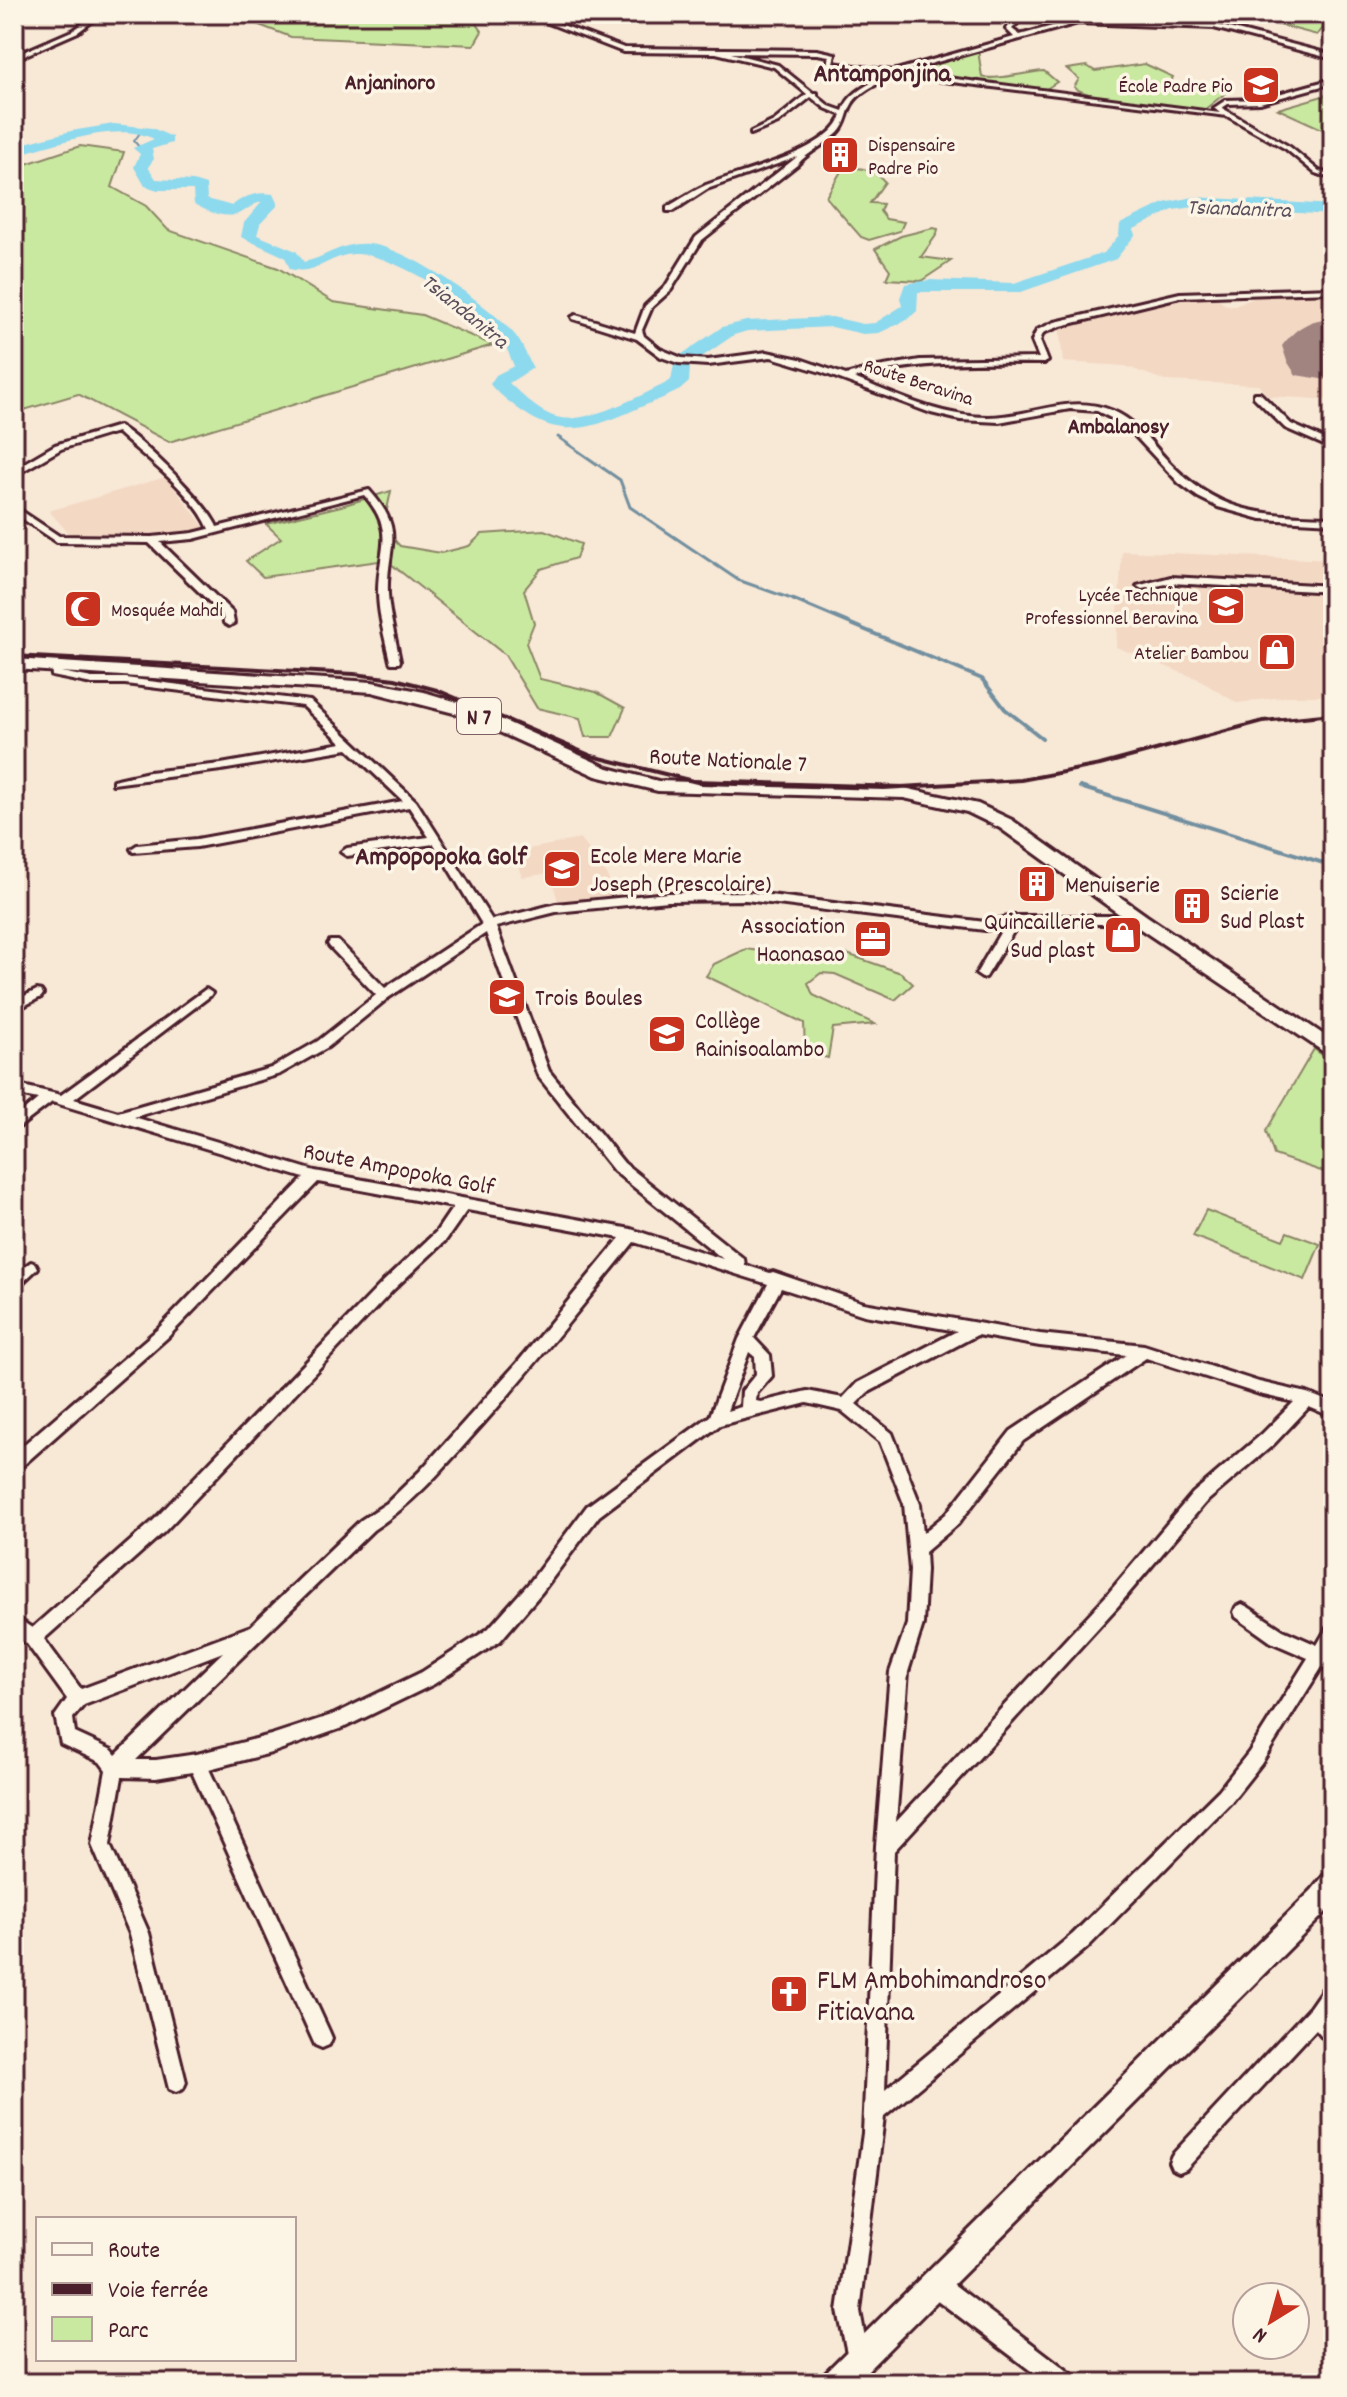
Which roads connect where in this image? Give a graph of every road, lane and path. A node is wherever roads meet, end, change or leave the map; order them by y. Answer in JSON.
{"nodes":[{"id":1,"x":99,"y":14,"type":"edge"},
{"id":2,"x":528,"y":14,"type":"edge"},
{"id":3,"x":1023,"y":14,"type":"edge"},
{"id":4,"x":1060,"y":14,"type":"edge"},
{"id":5,"x":1207,"y":15,"type":"edge"},
{"id":6,"x":1078,"y":21,"type":"junction"},
{"id":7,"x":1203,"y":26,"type":"junction"},
{"id":8,"x":1018,"y":37,"type":"junction"},
{"id":9,"x":716,"y":51,"type":"junction"},
{"id":10,"x":1333,"y":57,"type":"edge"},
{"id":11,"x":14,"y":58,"type":"edge"},
{"id":12,"x":897,"y":71,"type":"junction"},
{"id":13,"x":1333,"y":81,"type":"edge"},
{"id":14,"x":815,"y":94,"type":"junction"},
{"id":15,"x":845,"y":114,"type":"junction"},
{"id":16,"x":1224,"y":115,"type":"junction"},
{"id":17,"x":753,"y":133,"type":"dead end"},
{"id":18,"x":805,"y":152,"type":"junction"},
{"id":19,"x":778,"y":160,"type":"junction"},
{"id":20,"x":795,"y":164,"type":"junction"},
{"id":21,"x":1333,"y":177,"type":"edge"},
{"id":22,"x":670,"y":209,"type":"dead end"},
{"id":23,"x":1333,"y":290,"type":"edge"},
{"id":24,"x":576,"y":317,"type":"dead end"},
{"id":25,"x":640,"y":337,"type":"junction"},
{"id":26,"x":849,"y":377,"type":"junction"},
{"id":27,"x":1257,"y":395,"type":"dead end"},
{"id":28,"x":1333,"y":446,"type":"edge"},
{"id":29,"x":14,"y":473,"type":"edge"},
{"id":30,"x":14,"y":509,"type":"edge"},
{"id":31,"x":1333,"y":520,"type":"edge"},
{"id":32,"x":214,"y":530,"type":"junction"},
{"id":33,"x":152,"y":540,"type":"junction"},
{"id":34,"x":1142,"y":586,"type":"dead end"},
{"id":35,"x":1333,"y":589,"type":"edge"},
{"id":36,"x":229,"y":623,"type":"dead end"},
{"id":37,"x":395,"y":661,"type":"dead end"},
{"id":38,"x":14,"y":664,"type":"edge"},
{"id":39,"x":56,"y":665,"type":"junction"},
{"id":40,"x":350,"y":745,"type":"junction"},
{"id":41,"x":117,"y":782,"type":"dead end"},
{"id":42,"x":412,"y":803,"type":"junction"},
{"id":43,"x":437,"y":840,"type":"junction"},
{"id":44,"x":137,"y":849,"type":"dead end"},
{"id":45,"x":347,"y":852,"type":"dead end"},
{"id":46,"x":1014,"y":920,"type":"junction"},
{"id":47,"x":1140,"y":920,"type":"junction"},
{"id":48,"x":489,"y":925,"type":"junction"},
{"id":49,"x":334,"y":944,"type":"dead end"},
{"id":50,"x":982,"y":974,"type":"dead end"},
{"id":51,"x":206,"y":993,"type":"dead end"},
{"id":52,"x":37,"y":994,"type":"dead end"},
{"id":53,"x":384,"y":995,"type":"junction"},
{"id":54,"x":14,"y":1007,"type":"edge"},
{"id":55,"x":1333,"y":1051,"type":"edge"},
{"id":56,"x":14,"y":1089,"type":"edge"},
{"id":57,"x":56,"y":1099,"type":"junction"},
{"id":58,"x":116,"y":1117,"type":"junction"},
{"id":59,"x":14,"y":1126,"type":"edge"},
{"id":60,"x":315,"y":1176,"type":"junction"},
{"id":61,"x":463,"y":1204,"type":"junction"},
{"id":62,"x":631,"y":1235,"type":"junction"},
{"id":63,"x":31,"y":1268,"type":"dead end"},
{"id":64,"x":778,"y":1280,"type":"junction"},
{"id":65,"x":14,"y":1282,"type":"edge"},
{"id":66,"x":975,"y":1329,"type":"junction"},
{"id":67,"x":746,"y":1339,"type":"junction"},
{"id":68,"x":1144,"y":1351,"type":"junction"},
{"id":69,"x":1307,"y":1399,"type":"junction"},
{"id":70,"x":846,"y":1405,"type":"junction"},
{"id":71,"x":759,"y":1408,"type":"junction"},
{"id":72,"x":1333,"y":1410,"type":"edge"},
{"id":73,"x":716,"y":1420,"type":"junction"},
{"id":74,"x":14,"y":1463,"type":"edge"},
{"id":75,"x":916,"y":1549,"type":"junction"},
{"id":76,"x":1242,"y":1612,"type":"dead end"},
{"id":77,"x":14,"y":1624,"type":"edge"},
{"id":78,"x":255,"y":1632,"type":"junction"},
{"id":79,"x":1333,"y":1634,"type":"edge"},
{"id":80,"x":33,"y":1638,"type":"junction"},
{"id":81,"x":1326,"y":1660,"type":"edge"},
{"id":82,"x":78,"y":1699,"type":"junction"},
{"id":83,"x":197,"y":1763,"type":"junction"},
{"id":84,"x":115,"y":1768,"type":"junction"},
{"id":85,"x":885,"y":1846,"type":"junction"},
{"id":86,"x":1333,"y":1882,"type":"edge"},
{"id":87,"x":1333,"y":1991,"type":"edge"},
{"id":88,"x":1317,"y":2014,"type":"junction"},
{"id":89,"x":1333,"y":2034,"type":"edge"},
{"id":90,"x":322,"y":2038,"type":"dead end"},
{"id":91,"x":176,"y":2082,"type":"dead end"},
{"id":92,"x":874,"y":2112,"type":"junction"},
{"id":93,"x":1179,"y":2162,"type":"dead end"},
{"id":94,"x":936,"y":2285,"type":"junction"},
{"id":95,"x":858,"y":2359,"type":"junction"},
{"id":96,"x":835,"y":2383,"type":"edge"},
{"id":97,"x":1065,"y":2383,"type":"edge"}],
"edges":[{"from":1,"to":11,"type":"street"},
{"from":2,"to":9,"type":"street"},
{"from":3,"to":8,"type":"street"},
{"from":4,"to":6,"type":"street"},
{"from":5,"to":7,"type":"street"},
{"from":6,"to":7,"type":"street"},
{"from":6,"to":8,"type":"street"},
{"from":7,"to":10,"type":"street"},
{"from":8,"to":12,"type":"street"},
{"from":9,"to":12,"type":"street"},
{"from":9,"to":14,"type":"street"},
{"from":12,"to":15,"type":"street"},
{"from":12,"to":16,"type":"street"},
{"from":13,"to":16,"type":"street"},
{"from":14,"to":15,"type":"street"},
{"from":14,"to":17,"type":"street"},
{"from":15,"to":18,"type":"street"},
{"from":16,"to":21,"type":"street"},
{"from":18,"to":19,"type":"street"},
{"from":18,"to":20,"type":"street"},
{"from":19,"to":20,"type":"street"},
{"from":19,"to":22,"type":"street"},
{"from":20,"to":25,"type":"street"},
{"from":23,"to":26,"type":"street"},
{"from":24,"to":25,"type":"street"},
{"from":25,"to":26,"type":"street","name":"Route Beravina"},
{"from":26,"to":31,"type":"street","name":"Route Beravina"},
{"from":27,"to":28,"type":"street"},
{"from":29,"to":32,"type":"street"},
{"from":30,"to":33,"type":"street"},
{"from":32,"to":33,"type":"street"},
{"from":32,"to":37,"type":"street"},
{"from":33,"to":36,"type":"street"},
{"from":34,"to":35,"type":"street"},
{"from":38,"to":39,"type":"main road","name":"Route Nationale 7","number":"N 7"},
{"from":39,"to":40,"type":"street"},
{"from":39,"to":47,"type":"main road","name":"Route Nationale 7","number":"N 7"},
{"from":40,"to":41,"type":"street"},
{"from":40,"to":42,"type":"street"},
{"from":42,"to":43,"type":"street"},
{"from":42,"to":44,"type":"street"},
{"from":43,"to":45,"type":"street"},
{"from":43,"to":48,"type":"street"},
{"from":46,"to":47,"type":"street"},
{"from":46,"to":48,"type":"street"},
{"from":46,"to":50,"type":"street"},
{"from":47,"to":55,"type":"main road","name":"Route Nationale 7","number":"N 7"},
{"from":48,"to":53,"type":"street"},
{"from":48,"to":64,"type":"street"},
{"from":49,"to":53,"type":"street"},
{"from":51,"to":57,"type":"street"},
{"from":52,"to":54,"type":"street"},
{"from":53,"to":58,"type":"street"},
{"from":56,"to":57,"type":"street","name":"Route Ampopoka Golf"},
{"from":57,"to":58,"type":"street","name":"Route Ampopoka Golf"},
{"from":57,"to":59,"type":"street"},
{"from":58,"to":60,"type":"street","name":"Route Ampopoka Golf"},
{"from":60,"to":61,"type":"street","name":"Route Ampopoka Golf"},
{"from":60,"to":74,"type":"street"},
{"from":61,"to":62,"type":"street","name":"Route Ampopoka Golf"},
{"from":61,"to":80,"type":"street"},
{"from":62,"to":64,"type":"street","name":"Route Ampopoka Golf"},
{"from":62,"to":78,"type":"street"},
{"from":63,"to":65,"type":"street"},
{"from":64,"to":66,"type":"street"},
{"from":64,"to":67,"type":"street"},
{"from":66,"to":68,"type":"street"},
{"from":66,"to":70,"type":"street"},
{"from":67,"to":71,"type":"street"},
{"from":67,"to":73,"type":"street"},
{"from":68,"to":69,"type":"street"},
{"from":68,"to":75,"type":"street"},
{"from":69,"to":72,"type":"street"},
{"from":69,"to":85,"type":"street"},
{"from":70,"to":71,"type":"street"},
{"from":70,"to":75,"type":"street"},
{"from":71,"to":73,"type":"street"},
{"from":73,"to":83,"type":"street"},
{"from":75,"to":85,"type":"street"},
{"from":76,"to":81,"type":"street"},
{"from":77,"to":80,"type":"street"},
{"from":78,"to":82,"type":"street"},
{"from":78,"to":84,"type":"street"},
{"from":79,"to":81,"type":"street"},
{"from":80,"to":82,"type":"street"},
{"from":81,"to":92,"type":"street"},
{"from":82,"to":84,"type":"street"},
{"from":83,"to":84,"type":"street"},
{"from":83,"to":90,"type":"street"},
{"from":84,"to":91,"type":"street"},
{"from":85,"to":92,"type":"street"},
{"from":86,"to":94,"type":"street"},
{"from":87,"to":88,"type":"street"},
{"from":88,"to":89,"type":"street"},
{"from":88,"to":93,"type":"street"},
{"from":92,"to":95,"type":"street"},
{"from":94,"to":95,"type":"street"},
{"from":94,"to":97,"type":"street"},
{"from":95,"to":96,"type":"street"}]}
